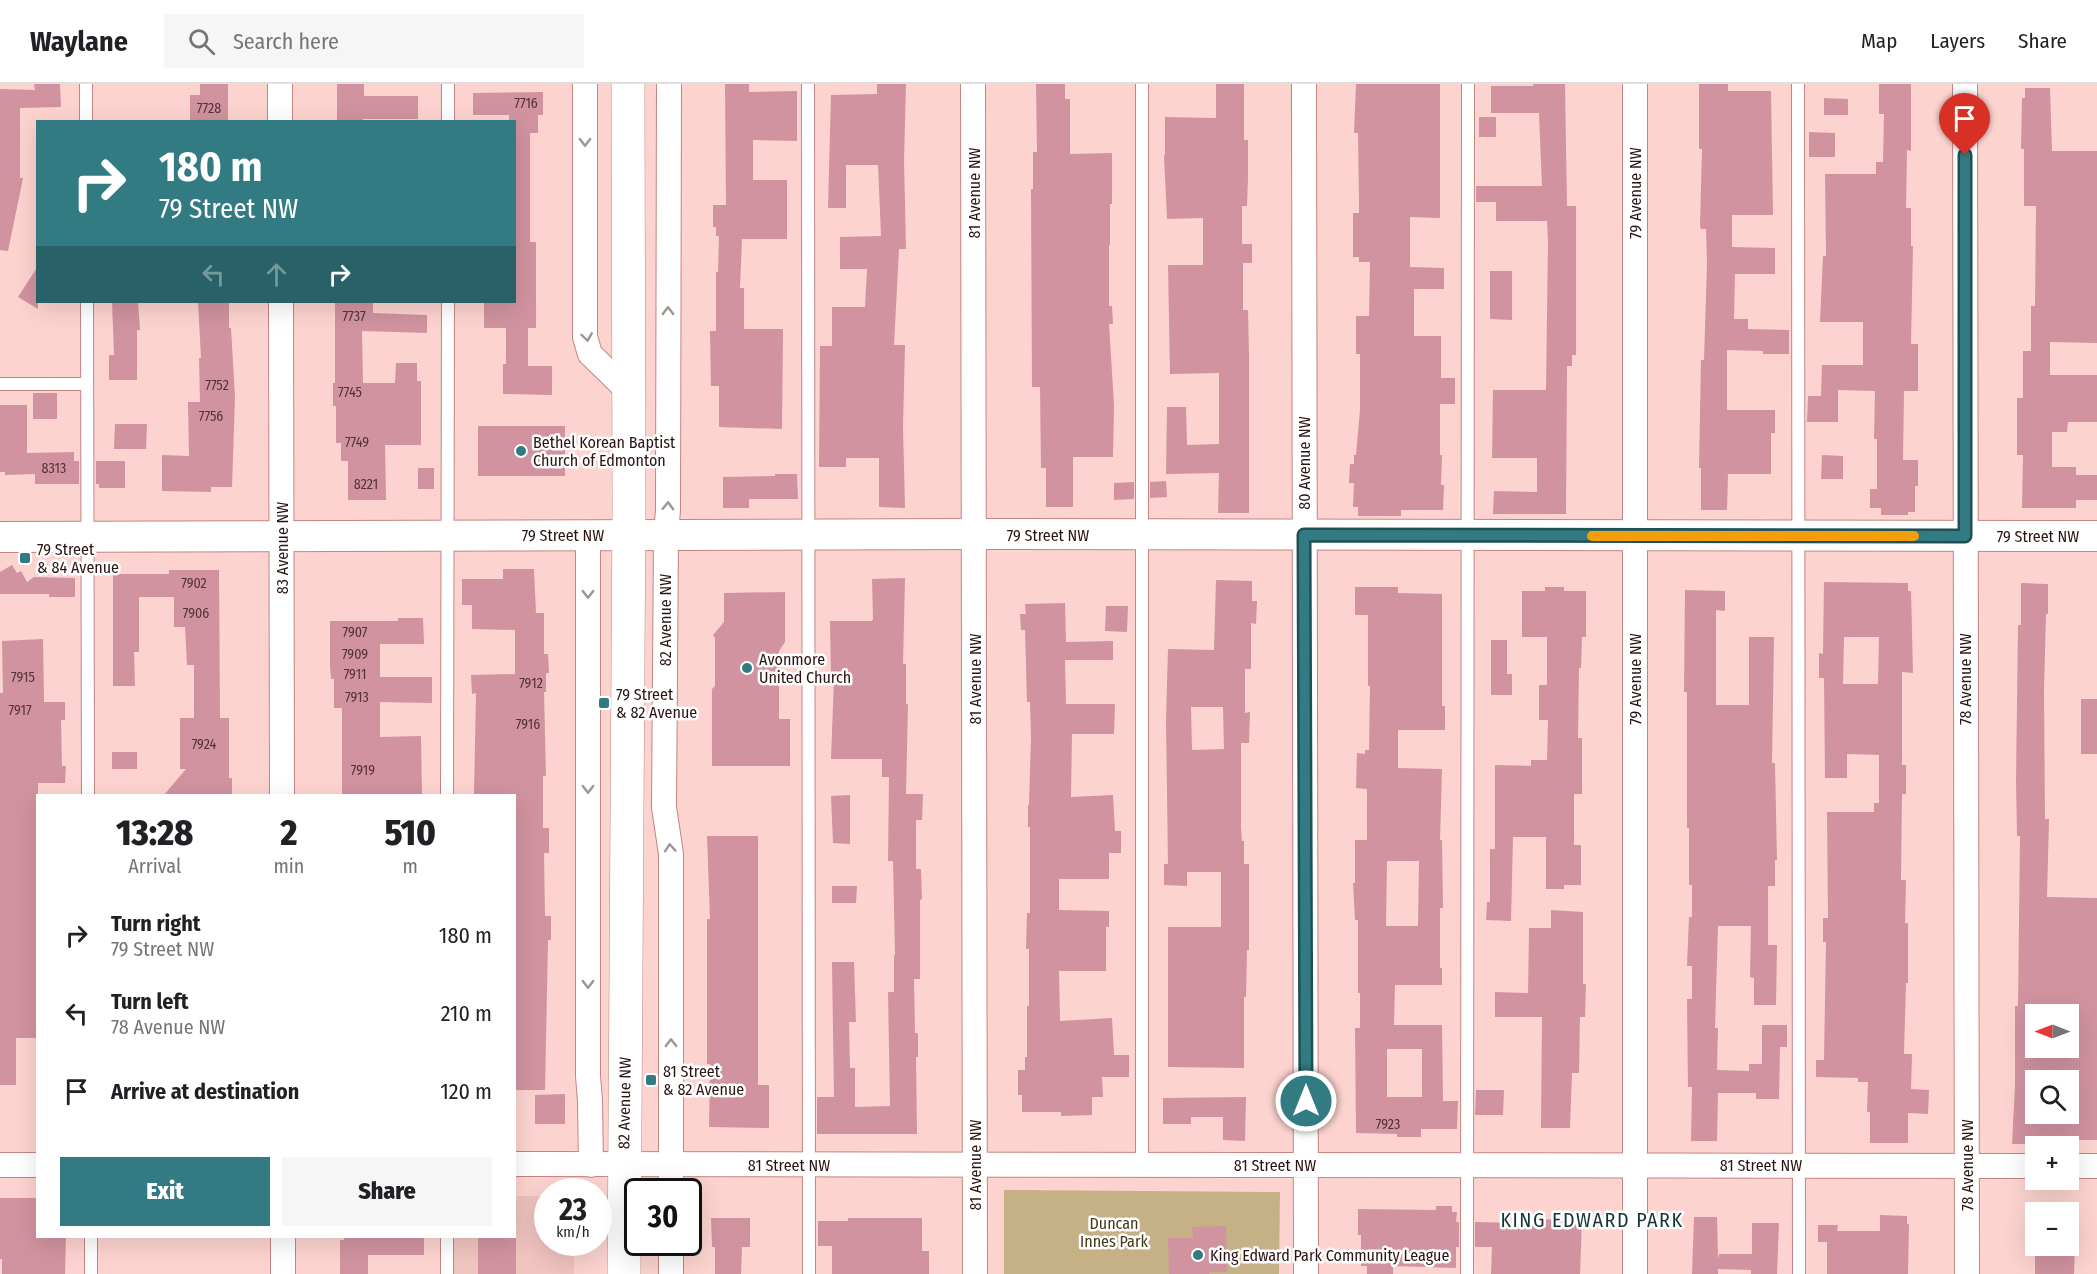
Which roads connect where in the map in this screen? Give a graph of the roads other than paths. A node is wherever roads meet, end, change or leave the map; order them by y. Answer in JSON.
{"nodes":[{"id":1,"x":86,"y":84,"type":"edge"},
{"id":2,"x":280,"y":84,"type":"edge"},
{"id":3,"x":448,"y":84,"type":"edge"},
{"id":4,"x":585,"y":84,"type":"edge"},
{"id":5,"x":628,"y":84,"type":"edge"},
{"id":6,"x":669,"y":84,"type":"edge"},
{"id":7,"x":807,"y":84,"type":"edge"},
{"id":8,"x":973,"y":84,"type":"edge"},
{"id":9,"x":1142,"y":84,"type":"edge"},
{"id":10,"x":1304,"y":84,"type":"edge"},
{"id":11,"x":1468,"y":84,"type":"edge"},
{"id":12,"x":1635,"y":84,"type":"edge"},
{"id":13,"x":1798,"y":84,"type":"edge"},
{"id":14,"x":1965,"y":84,"type":"edge"},
{"id":15,"x":86,"y":120,"type":"edge"},
{"id":16,"x":280,"y":120,"type":"edge"},
{"id":17,"x":448,"y":120,"type":"edge"},
{"id":18,"x":87,"y":303,"type":"edge"},
{"id":19,"x":281,"y":303,"type":"edge"},
{"id":20,"x":448,"y":303,"type":"edge"},
{"id":21,"x":0,"y":384,"type":"edge"},
{"id":22,"x":87,"y":384,"type":"junction"},
{"id":23,"x":629,"y":392,"type":"junction"},
{"id":24,"x":975,"y":534,"type":"junction"},
{"id":25,"x":282,"y":535,"type":"junction"},
{"id":26,"x":447,"y":535,"type":"junction"},
{"id":27,"x":628,"y":535,"type":"junction"},
{"id":28,"x":666,"y":535,"type":"junction"},
{"id":29,"x":809,"y":535,"type":"junction"},
{"id":30,"x":1142,"y":535,"type":"junction"},
{"id":31,"x":1304,"y":535,"type":"junction"},
{"id":32,"x":1467,"y":535,"type":"junction"},
{"id":33,"x":1798,"y":535,"type":"junction"},
{"id":34,"x":588,"y":536,"type":"junction"},
{"id":35,"x":1635,"y":536,"type":"junction"},
{"id":36,"x":1965,"y":536,"type":"junction"},
{"id":37,"x":2097,"y":536,"type":"edge"},
{"id":38,"x":0,"y":537,"type":"edge"},
{"id":39,"x":87,"y":537,"type":"junction"},
{"id":40,"x":88,"y":794,"type":"edge"},
{"id":41,"x":282,"y":794,"type":"edge"},
{"id":42,"x":447,"y":794,"type":"edge"},
{"id":43,"x":516,"y":1164,"type":"edge"},
{"id":44,"x":671,"y":1164,"type":"junction"},
{"id":45,"x":0,"y":1165,"type":"edge"},
{"id":46,"x":36,"y":1165,"type":"edge"},
{"id":47,"x":591,"y":1165,"type":"junction"},
{"id":48,"x":623,"y":1165,"type":"junction"},
{"id":49,"x":808,"y":1165,"type":"junction"},
{"id":50,"x":975,"y":1165,"type":"junction"},
{"id":51,"x":1142,"y":1165,"type":"junction"},
{"id":52,"x":1306,"y":1165,"type":"junction"},
{"id":53,"x":1467,"y":1165,"type":"junction"},
{"id":54,"x":1635,"y":1165,"type":"junction"},
{"id":55,"x":1799,"y":1166,"type":"junction"},
{"id":56,"x":1967,"y":1166,"type":"junction"},
{"id":57,"x":2025,"y":1166,"type":"edge"},
{"id":58,"x":2079,"y":1166,"type":"edge"},
{"id":59,"x":2097,"y":1166,"type":"edge"},
{"id":60,"x":671,"y":1178,"type":"edge"},
{"id":61,"x":90,"y":1238,"type":"edge"},
{"id":62,"x":283,"y":1238,"type":"edge"},
{"id":63,"x":447,"y":1238,"type":"edge"},
{"id":64,"x":671,"y":1256,"type":"edge"},
{"id":65,"x":90,"y":1274,"type":"edge"},
{"id":66,"x":284,"y":1274,"type":"edge"},
{"id":67,"x":447,"y":1274,"type":"edge"},
{"id":68,"x":624,"y":1274,"type":"edge"},
{"id":69,"x":671,"y":1274,"type":"edge"},
{"id":70,"x":809,"y":1274,"type":"edge"},
{"id":71,"x":975,"y":1274,"type":"edge"},
{"id":72,"x":1306,"y":1274,"type":"edge"},
{"id":73,"x":1467,"y":1274,"type":"edge"},
{"id":74,"x":1635,"y":1274,"type":"edge"},
{"id":75,"x":1799,"y":1274,"type":"edge"},
{"id":76,"x":1967,"y":1274,"type":"edge"}],
"edges":[{"from":1,"to":15,"type":"lane"},
{"from":2,"to":16,"type":"street"},
{"from":3,"to":17,"type":"lane"},
{"from":4,"to":23,"type":"street","one_way":true},
{"from":5,"to":23,"type":"main road","name":"82 Avenue NW"},
{"from":28,"to":6,"type":"street","name":"82 Avenue NW","one_way":true},
{"from":7,"to":29,"type":"lane"},
{"from":8,"to":24,"type":"street","name":"81 Avenue NW"},
{"from":9,"to":30,"type":"lane"},
{"from":10,"to":31,"type":"street","name":"80 Avenue NW"},
{"from":11,"to":32,"type":"lane"},
{"from":12,"to":35,"type":"street","name":"79 Avenue NW"},
{"from":13,"to":33,"type":"lane"},
{"from":14,"to":36,"type":"street","name":"78 Avenue NW"},
{"from":18,"to":22,"type":"lane"},
{"from":19,"to":25,"type":"street","name":"83 Avenue NW"},
{"from":20,"to":26,"type":"lane"},
{"from":21,"to":22,"type":"lane"},
{"from":22,"to":39,"type":"lane"},
{"from":23,"to":27,"type":"main road","name":"82 Avenue NW"},
{"from":24,"to":29,"type":"street","name":"79 Street NW"},
{"from":24,"to":30,"type":"street","name":"79 Street NW"},
{"from":24,"to":50,"type":"street","name":"81 Avenue NW"},
{"from":25,"to":26,"type":"street","name":"79 Street NW"},
{"from":25,"to":39,"type":"street","name":"79 Street NW"},
{"from":25,"to":41,"type":"street","name":"83 Avenue NW"},
{"from":26,"to":34,"type":"street","name":"79 Street NW"},
{"from":26,"to":42,"type":"lane"},
{"from":27,"to":28,"type":"street","name":"79 Street NW"},
{"from":27,"to":34,"type":"street","name":"79 Street NW"},
{"from":27,"to":48,"type":"main road","name":"82 Avenue NW"},
{"from":28,"to":29,"type":"street","name":"79 Street NW"},
{"from":44,"to":28,"type":"street","name":"82 Avenue NW","one_way":true},
{"from":29,"to":49,"type":"lane"},
{"from":30,"to":31,"type":"street","name":"79 Street NW"},
{"from":30,"to":51,"type":"lane"},
{"from":31,"to":32,"type":"street","name":"79 Street NW"},
{"from":31,"to":52,"type":"street","name":"80 Avenue NW"},
{"from":32,"to":35,"type":"street","name":"79 Street NW"},
{"from":32,"to":53,"type":"lane"},
{"from":33,"to":35,"type":"street","name":"79 Street NW"},
{"from":33,"to":36,"type":"street","name":"79 Street NW"},
{"from":33,"to":55,"type":"lane"},
{"from":34,"to":47,"type":"street","name":"82 Avenue NW","one_way":true},
{"from":35,"to":54,"type":"street","name":"79 Avenue NW"},
{"from":36,"to":37,"type":"street","name":"79 Street NW"},
{"from":36,"to":56,"type":"street","name":"78 Avenue NW"},
{"from":38,"to":39,"type":"street","name":"79 Street NW"},
{"from":39,"to":40,"type":"lane"},
{"from":43,"to":47,"type":"street","name":"81 Street NW"},
{"from":44,"to":48,"type":"street","name":"81 Street NW"},
{"from":44,"to":49,"type":"street","name":"81 Street NW"},
{"from":44,"to":60,"type":"street","name":"82 Avenue NW"},
{"from":45,"to":46,"type":"street"},
{"from":47,"to":48,"type":"street","name":"81 Street NW"},
{"from":48,"to":68,"type":"main road","name":"82 Avenue NW"},
{"from":49,"to":50,"type":"street","name":"81 Street NW"},
{"from":49,"to":70,"type":"lane"},
{"from":50,"to":51,"type":"street","name":"81 Street NW"},
{"from":50,"to":71,"type":"street","name":"81 Avenue NW"},
{"from":51,"to":52,"type":"street","name":"81 Street NW"},
{"from":52,"to":53,"type":"street","name":"81 Street NW"},
{"from":52,"to":72,"type":"street","name":"80 Avenue NW"},
{"from":53,"to":54,"type":"street","name":"81 Street NW"},
{"from":53,"to":73,"type":"lane"},
{"from":54,"to":55,"type":"street","name":"81 Street NW"},
{"from":54,"to":74,"type":"street","name":"79 Avenue NW"},
{"from":55,"to":56,"type":"street","name":"81 Street NW"},
{"from":55,"to":75,"type":"lane"},
{"from":56,"to":57,"type":"street","name":"81 Street NW"},
{"from":56,"to":76,"type":"street","name":"78 Avenue NW"},
{"from":58,"to":59,"type":"street"},
{"from":61,"to":65,"type":"lane"},
{"from":62,"to":66,"type":"street"},
{"from":63,"to":67,"type":"lane"},
{"from":64,"to":69,"type":"street"}]}
